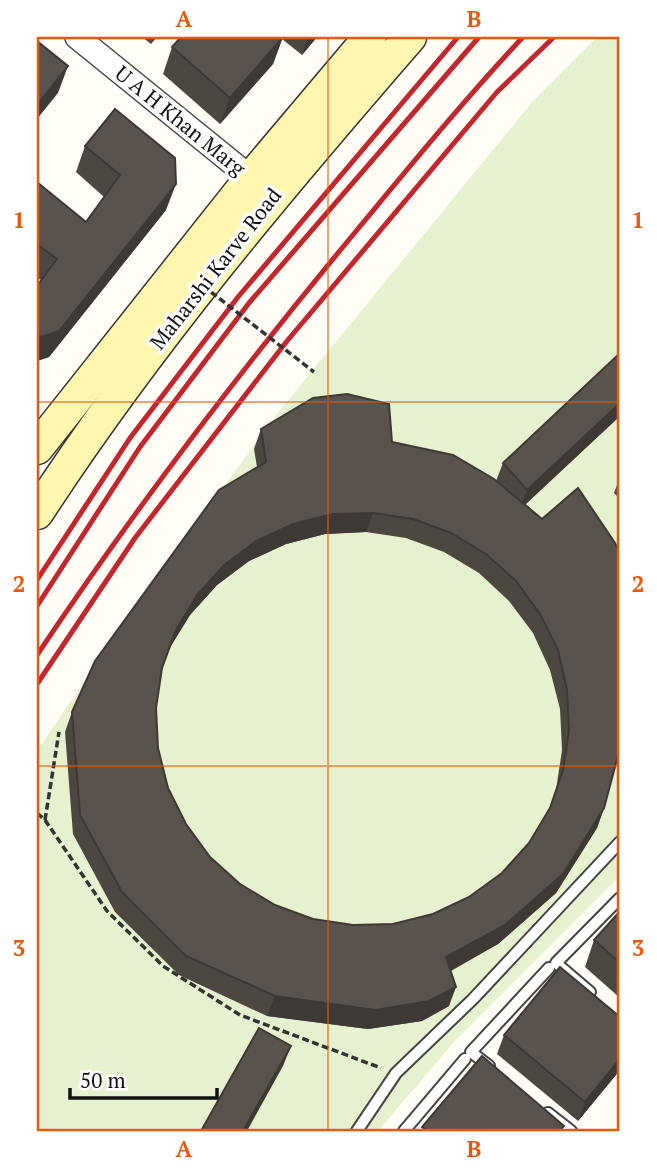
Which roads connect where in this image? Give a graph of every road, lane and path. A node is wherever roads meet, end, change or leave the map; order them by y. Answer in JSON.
{"nodes":[{"id":1,"x":77,"y":37,"type":"edge"},
{"id":2,"x":370,"y":37,"type":"edge"},
{"id":3,"x":410,"y":37,"type":"edge"},
{"id":4,"x":261,"y":187,"type":"junction"},
{"id":5,"x":211,"y":292,"type":"dead end"},
{"id":6,"x":314,"y":372,"type":"dead end"},
{"id":7,"x":37,"y":445,"type":"edge"},
{"id":8,"x":69,"y":463,"type":"junction"},
{"id":9,"x":37,"y":513,"type":"edge"},
{"id":10,"x":59,"y":732,"type":"dead end"},
{"id":11,"x":37,"y":813,"type":"edge"},
{"id":12,"x":45,"y":820,"type":"junction"},
{"id":13,"x":620,"y":842,"type":"edge"},
{"id":14,"x":620,"y":898,"type":"edge"},
{"id":15,"x":549,"y":968,"type":"dead end"},
{"id":16,"x":602,"y":1002,"type":"edge"},
{"id":17,"x":465,"y":1059,"type":"dead end"},
{"id":18,"x":396,"y":1073,"type":"junction"},
{"id":19,"x":501,"y":1076,"type":"edge"},
{"id":20,"x":541,"y":1108,"type":"edge"},
{"id":21,"x":357,"y":1131,"type":"edge"},
{"id":22,"x":404,"y":1131,"type":"edge"},
{"id":23,"x":571,"y":1131,"type":"edge"}],
"edges":[{"from":1,"to":4,"type":"street","name":"U A H Khan Marg"},
{"from":2,"to":4,"type":"main road","name":"Maharshi Karve Road"},
{"from":3,"to":4,"type":"main road","name":"Maharshi Karve Road"},
{"from":4,"to":7,"type":"main road","name":"Maharshi Karve Road"},
{"from":4,"to":8,"type":"main road","name":"Maharshi Karve Road"},
{"from":5,"to":6,"type":"path","bridge":true},
{"from":7,"to":8,"type":"street"},
{"from":8,"to":9,"type":"main road","name":"Maharshi Karve Road"},
{"from":10,"to":12,"type":"path"},
{"from":11,"to":12,"type":"path"},
{"from":12,"to":18,"type":"path"},
{"from":13,"to":18,"type":"lane"},
{"from":14,"to":16,"type":"lane"},
{"from":15,"to":19,"type":"lane"},
{"from":17,"to":22,"type":"lane"},
{"from":18,"to":21,"type":"lane"},
{"from":20,"to":23,"type":"lane"}]}
